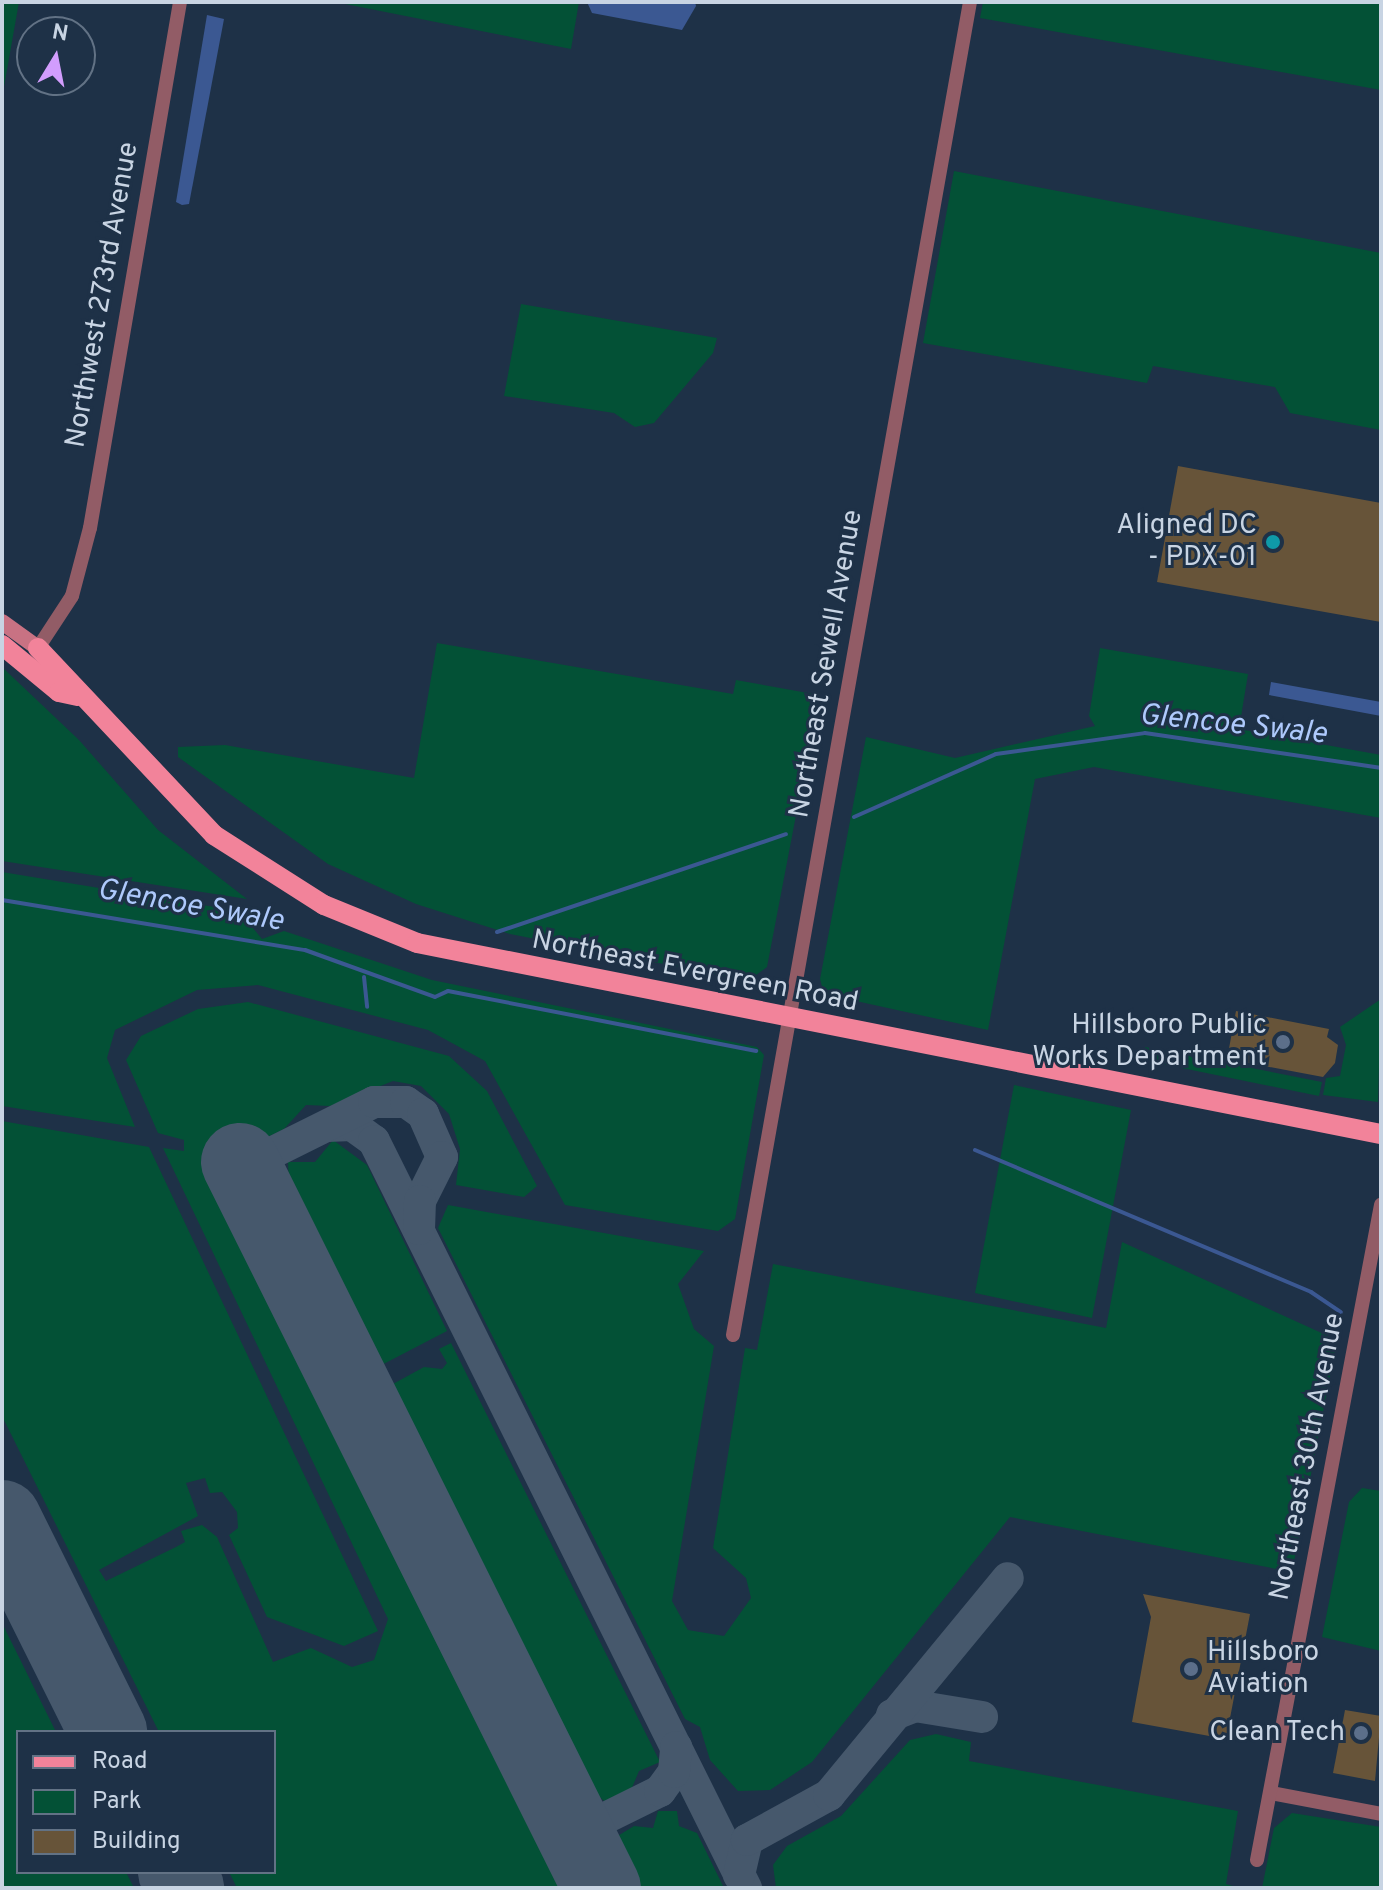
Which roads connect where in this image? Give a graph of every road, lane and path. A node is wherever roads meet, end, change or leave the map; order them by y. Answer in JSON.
{"nodes":[{"id":1,"x":180,"y":2,"type":"edge"},
{"id":2,"x":970,"y":2,"type":"edge"},
{"id":3,"x":2,"y":622,"type":"edge"},
{"id":4,"x":2,"y":645,"type":"edge"},
{"id":5,"x":38,"y":648,"type":"junction"},
{"id":6,"x":78,"y":696,"type":"junction"},
{"id":7,"x":789,"y":1019,"type":"junction"},
{"id":8,"x":1381,"y":1134,"type":"edge"},
{"id":9,"x":1381,"y":1205,"type":"edge"},
{"id":10,"x":733,"y":1335,"type":"dead end"},
{"id":11,"x":1271,"y":1793,"type":"junction"},
{"id":12,"x":1381,"y":1814,"type":"edge"},
{"id":13,"x":1257,"y":1860,"type":"dead end"}],
"edges":[{"from":1,"to":5,"type":"street","name":"Northwest 273rd Avenue"},
{"from":2,"to":7,"type":"street","name":"Northeast Sewell Avenue"},
{"from":3,"to":5,"type":"main road","name":"Northeast Evergreen Road"},
{"from":4,"to":6,"type":"main road","name":"Northeast Evergreen Road"},
{"from":5,"to":6,"type":"main road","name":"Northeast Evergreen Road"},
{"from":6,"to":7,"type":"main road","name":"Northeast Evergreen Road"},
{"from":7,"to":8,"type":"main road","name":"Northeast Evergreen Road"},
{"from":7,"to":10,"type":"street","name":"Northeast Sewell Avenue"},
{"from":9,"to":11,"type":"street","name":"Northeast 30th Avenue"},
{"from":11,"to":12,"type":"street"},
{"from":11,"to":13,"type":"street","name":"Northeast 30th Avenue"}]}
